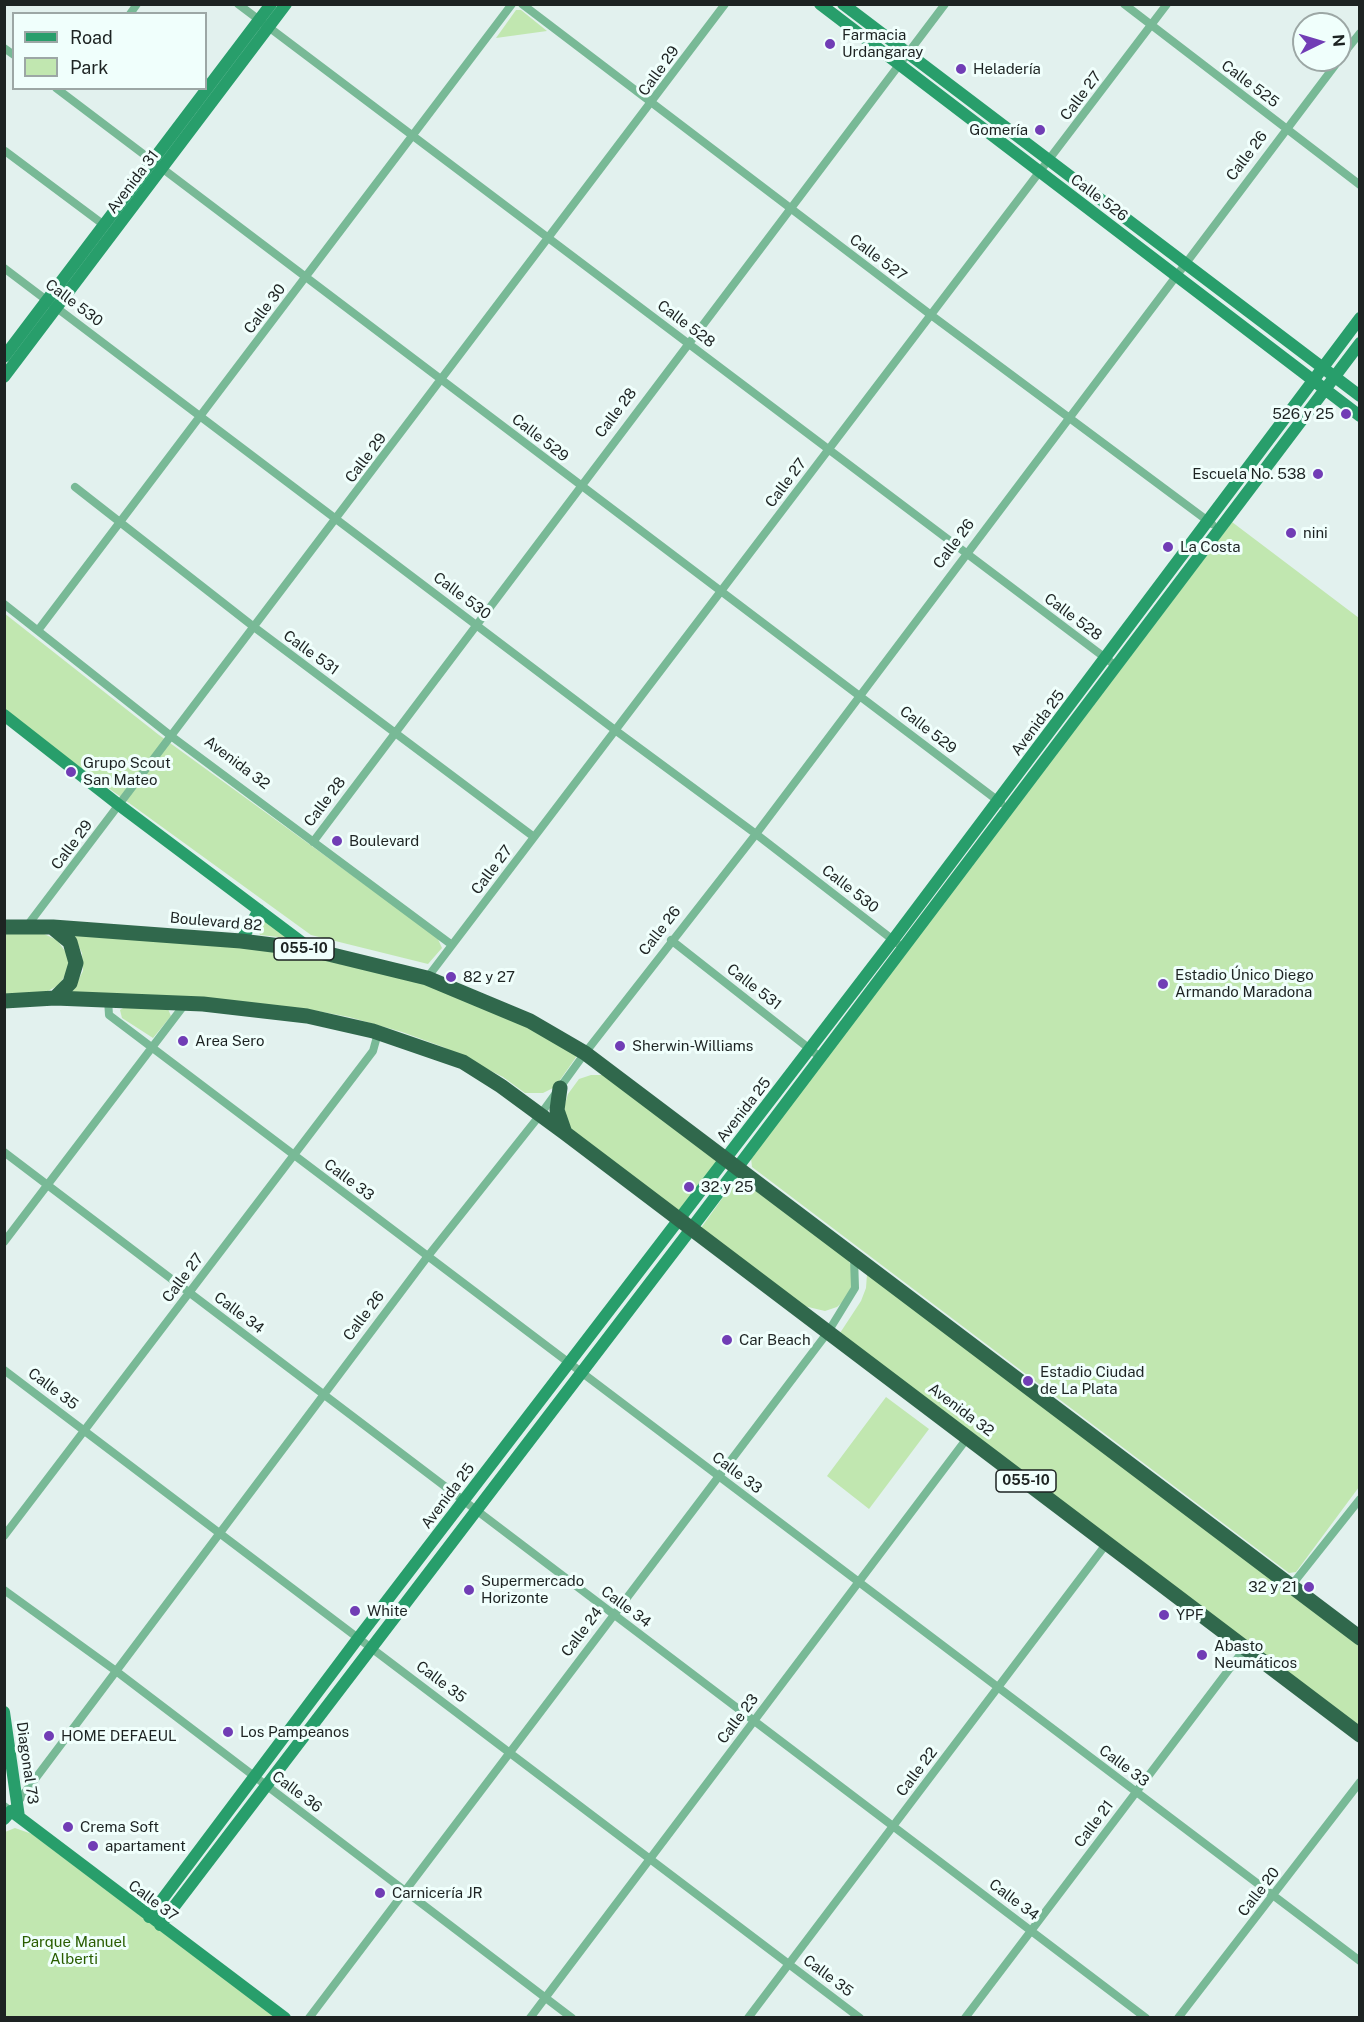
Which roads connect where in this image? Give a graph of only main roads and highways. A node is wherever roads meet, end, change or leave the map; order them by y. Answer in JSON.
{"nodes":[{"id":1,"x":271,"y":4,"type":"edge"},
{"id":2,"x":286,"y":4,"type":"edge"},
{"id":3,"x":820,"y":4,"type":"edge"},
{"id":4,"x":843,"y":4,"type":"edge"},
{"id":5,"x":264,"y":24,"type":"junction"},
{"id":6,"x":156,"y":166,"type":"junction"},
{"id":7,"x":1359,"y":318,"type":"edge"},
{"id":8,"x":1359,"y":343,"type":"edge"},
{"id":9,"x":4,"y":357,"type":"edge"},
{"id":10,"x":1322,"y":368,"type":"junction"},
{"id":11,"x":4,"y":377,"type":"edge"},
{"id":12,"x":1334,"y":377,"type":"junction"},
{"id":13,"x":1313,"y":381,"type":"junction"},
{"id":14,"x":1324,"y":389,"type":"junction"},
{"id":15,"x":1359,"y":396,"type":"edge"},
{"id":16,"x":1359,"y":416,"type":"edge"},
{"id":17,"x":1111,"y":662,"type":"junction"},
{"id":18,"x":4,"y":715,"type":"edge"},
{"id":19,"x":259,"y":910,"type":"junction"},
{"id":20,"x":4,"y":927,"type":"edge"},
{"id":21,"x":53,"y":927,"type":"junction"},
{"id":22,"x":241,"y":941,"type":"junction"},
{"id":23,"x":897,"y":944,"type":"junction"},
{"id":24,"x":312,"y":950,"type":"junction"},
{"id":25,"x":55,"y":998,"type":"junction"},
{"id":26,"x":4,"y":1001,"type":"edge"},
{"id":27,"x":560,"y":1088,"type":"road end"},
{"id":28,"x":565,"y":1133,"type":"junction"},
{"id":29,"x":730,"y":1164,"type":"junction"},
{"id":30,"x":684,"y":1225,"type":"junction"},
{"id":31,"x":1359,"y":1638,"type":"edge"},
{"id":32,"x":4,"y":1712,"type":"edge"},
{"id":33,"x":1359,"y":1735,"type":"edge"},
{"id":34,"x":9,"y":1813,"type":"edge"},
{"id":35,"x":149,"y":1917,"type":"junction"},
{"id":36,"x":160,"y":1925,"type":"junction"},
{"id":37,"x":285,"y":2018,"type":"edge"}],
"edges":[{"from":1,"to":5,"type":"main road","name":"Avenida 31"},
{"from":2,"to":5,"type":"main road","name":"Avenida 31"},
{"from":3,"to":13,"type":"main road","name":"Calle 526"},
{"from":4,"to":10,"type":"main road","name":"Calle 526"},
{"from":5,"to":6,"type":"main road","name":"Avenida 31"},
{"from":6,"to":9,"type":"main road","name":"Avenida 31"},
{"from":6,"to":11,"type":"main road","name":"Avenida 31"},
{"from":7,"to":10,"type":"main road","name":"Avenida 25"},
{"from":8,"to":12,"type":"main road","name":"Avenida 25"},
{"from":10,"to":12,"type":"main road","name":"Calle 526"},
{"from":10,"to":13,"type":"main road","name":"Avenida 25"},
{"from":12,"to":14,"type":"main road","name":"Avenida 25"},
{"from":12,"to":15,"type":"main road","name":"Calle 526"},
{"from":13,"to":14,"type":"main road","name":"Calle 526"},
{"from":13,"to":17,"type":"main road","name":"Avenida 25"},
{"from":14,"to":16,"type":"main road","name":"Calle 526"},
{"from":14,"to":17,"type":"main road","name":"Avenida 25"},
{"from":17,"to":23,"type":"main road","name":"Avenida 25"},
{"from":17,"to":23,"type":"main road","name":"Avenida 25"},
{"from":18,"to":19,"type":"main road"},
{"from":19,"to":22,"type":"main road"},
{"from":19,"to":24,"type":"main road"},
{"from":20,"to":21,"type":"highway","name":"Boulevard 82","number":"055-10"},
{"from":21,"to":22,"type":"highway","name":"Boulevard 82","number":"055-10"},
{"from":21,"to":25,"type":"highway"},
{"from":22,"to":24,"type":"highway","name":"Boulevard 82","number":"055-10"},
{"from":23,"to":29,"type":"main road","name":"Avenida 25"},
{"from":24,"to":29,"type":"highway","name":"Boulevard 82","number":"055-10"},
{"from":25,"to":26,"type":"highway","number":"055-10"},
{"from":25,"to":28,"type":"highway","name":"Avenida 32","number":"055-10"},
{"from":27,"to":28,"type":"highway"},
{"from":28,"to":30,"type":"highway","name":"Avenida 32","number":"055-10"},
{"from":29,"to":30,"type":"main road","name":"Avenida 25"},
{"from":29,"to":31,"type":"highway","number":"055-10"},
{"from":30,"to":33,"type":"highway","name":"Avenida 32","number":"055-10"},
{"from":30,"to":35,"type":"main road","name":"Avenida 25"},
{"from":30,"to":36,"type":"main road","name":"Avenida 25"},
{"from":32,"to":34,"type":"main road","name":"Diagonal 73"},
{"from":34,"to":35,"type":"main road","name":"Calle 37"},
{"from":35,"to":36,"type":"main road","name":"Calle 37"},
{"from":36,"to":37,"type":"main road","name":"Calle 37"}]}
